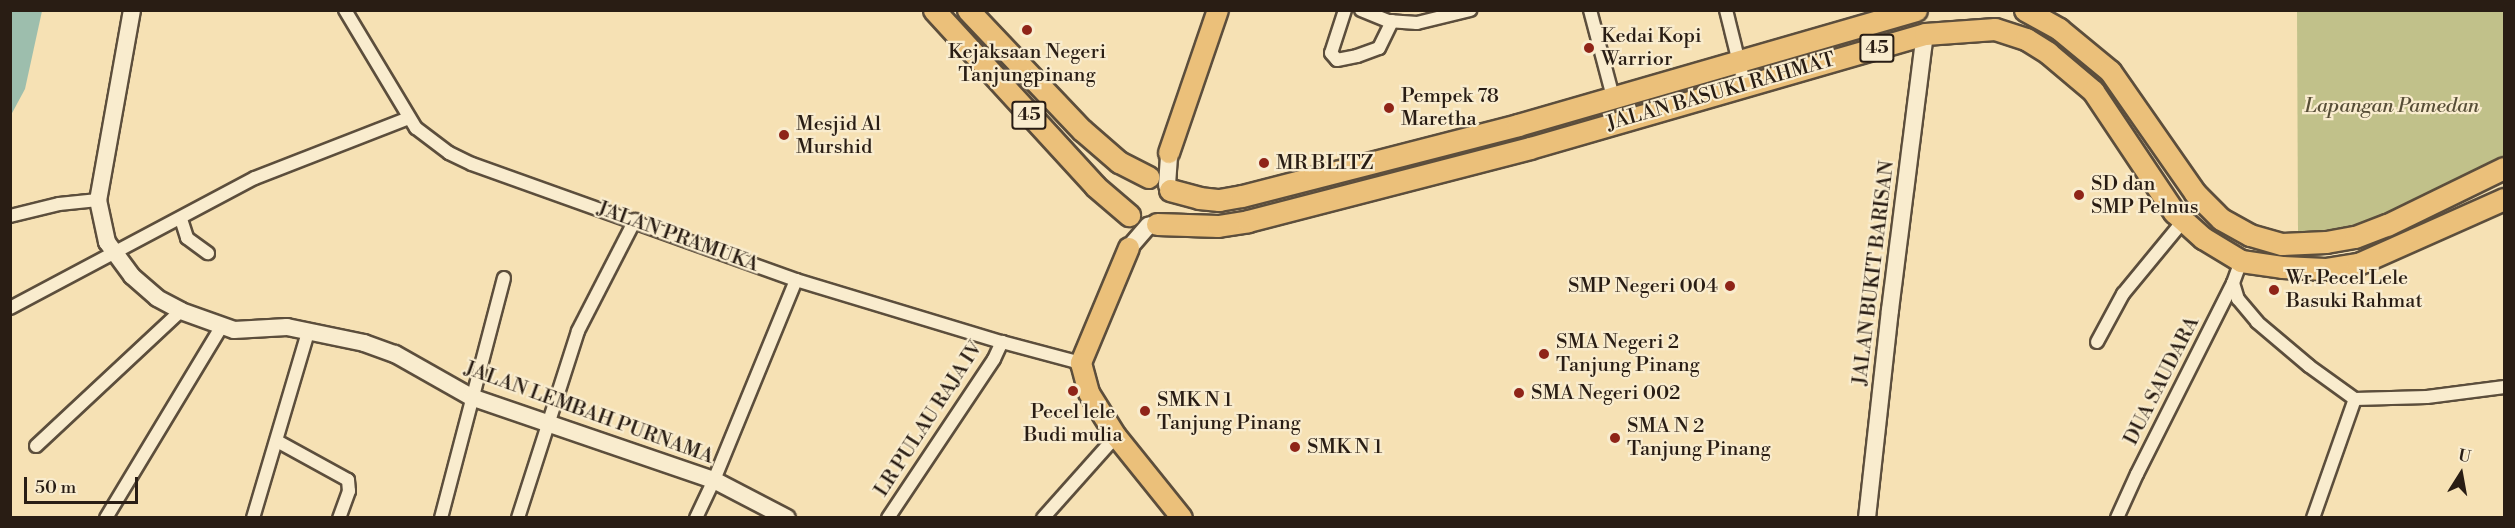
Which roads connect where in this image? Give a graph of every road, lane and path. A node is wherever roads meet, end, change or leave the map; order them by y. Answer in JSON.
{"nodes":[{"id":1,"x":132,"y":10,"type":"edge"},
{"id":2,"x":345,"y":10,"type":"edge"},
{"id":3,"x":934,"y":10,"type":"edge"},
{"id":4,"x":968,"y":10,"type":"edge"},
{"id":5,"x":1218,"y":10,"type":"edge"},
{"id":6,"x":1345,"y":10,"type":"edge"},
{"id":7,"x":1361,"y":10,"type":"edge"},
{"id":8,"x":1470,"y":10,"type":"edge"},
{"id":9,"x":1590,"y":10,"type":"edge"},
{"id":10,"x":1726,"y":10,"type":"edge"},
{"id":11,"x":1916,"y":10,"type":"edge"},
{"id":12,"x":2025,"y":10,"type":"edge"},
{"id":13,"x":1453,"y":13,"type":"edge"},
{"id":14,"x":1379,"y":14,"type":"edge"},
{"id":15,"x":1392,"y":21,"type":"junction"},
{"id":16,"x":1925,"y":34,"type":"junction"},
{"id":17,"x":1738,"y":61,"type":"junction"},
{"id":18,"x":1745,"y":87,"type":"junction"},
{"id":19,"x":1613,"y":97,"type":"junction"},
{"id":20,"x":409,"y":118,"type":"junction"},
{"id":21,"x":2164,"y":152,"type":"junction"},
{"id":22,"x":1169,"y":153,"type":"joint"},
{"id":23,"x":2143,"y":165,"type":"junction"},
{"id":24,"x":2505,"y":168,"type":"edge"},
{"id":25,"x":1160,"y":183,"type":"junction"},
{"id":26,"x":2505,"y":199,"type":"edge"},
{"id":27,"x":98,"y":200,"type":"junction"},
{"id":28,"x":10,"y":216,"type":"edge"},
{"id":29,"x":181,"y":219,"type":"junction"},
{"id":30,"x":635,"y":220,"type":"junction"},
{"id":31,"x":1142,"y":220,"type":"junction"},
{"id":32,"x":2184,"y":220,"type":"junction"},
{"id":33,"x":1129,"y":248,"type":"joint"},
{"id":34,"x":116,"y":253,"type":"junction"},
{"id":35,"x":208,"y":253,"type":"dead end"},
{"id":36,"x":2241,"y":261,"type":"junction"},
{"id":37,"x":504,"y":278,"type":"dead end"},
{"id":38,"x":796,"y":280,"type":"junction"},
{"id":39,"x":2234,"y":283,"type":"junction"},
{"id":40,"x":10,"y":308,"type":"edge"},
{"id":41,"x":181,"y":311,"type":"junction"},
{"id":42,"x":220,"y":327,"type":"junction"},
{"id":43,"x":308,"y":332,"type":"junction"},
{"id":44,"x":1002,"y":342,"type":"junction"},
{"id":45,"x":2097,"y":342,"type":"dead end"},
{"id":46,"x":1081,"y":363,"type":"junction"},
{"id":47,"x":2505,"y":387,"type":"edge"},
{"id":48,"x":471,"y":397,"type":"junction"},
{"id":49,"x":2355,"y":399,"type":"junction"},
{"id":50,"x":546,"y":424,"type":"junction"},
{"id":51,"x":1116,"y":436,"type":"junction"},
{"id":52,"x":277,"y":441,"type":"junction"},
{"id":53,"x":36,"y":446,"type":"dead end"},
{"id":54,"x":714,"y":480,"type":"junction"},
{"id":55,"x":106,"y":518,"type":"edge"},
{"id":56,"x":253,"y":518,"type":"edge"},
{"id":57,"x":339,"y":518,"type":"edge"},
{"id":58,"x":441,"y":518,"type":"edge"},
{"id":59,"x":518,"y":518,"type":"edge"},
{"id":60,"x":696,"y":518,"type":"edge"},
{"id":61,"x":787,"y":518,"type":"edge"},
{"id":62,"x":888,"y":518,"type":"edge"},
{"id":63,"x":1043,"y":518,"type":"edge"},
{"id":64,"x":1182,"y":518,"type":"edge"},
{"id":65,"x":1867,"y":518,"type":"edge"},
{"id":66,"x":2117,"y":518,"type":"edge"},
{"id":67,"x":2313,"y":518,"type":"edge"}],
"edges":[{"from":1,"to":27,"type":"street","name":"JALAN LEMBAH PURNAMA"},
{"from":2,"to":20,"type":"street","name":"JALAN PRAMUKA"},
{"from":3,"to":31,"type":"highway","number":"45"},
{"from":4,"to":25,"type":"highway","name":"JALAN BASUKI RAHMAT","number":"45"},
{"from":5,"to":22,"type":"main road"},
{"from":6,"to":15,"type":"street"},
{"from":7,"to":14,"type":"street"},
{"from":8,"to":13,"type":"street"},
{"from":9,"to":19,"type":"street"},
{"from":10,"to":17,"type":"street"},
{"from":11,"to":17,"type":"highway","name":"JALAN BASUKI RAHMAT","number":"45"},
{"from":12,"to":21,"type":"highway"},
{"from":13,"to":15,"type":"street"},
{"from":14,"to":15,"type":"street"},
{"from":16,"to":18,"type":"highway","name":"JALAN BASUKI RAHMAT","number":"45"},
{"from":16,"to":23,"type":"highway","name":"JALAN BASUKI RAHMAT","number":"45"},
{"from":16,"to":65,"type":"street","name":"JALAN BUKIT BARISAN"},
{"from":17,"to":18,"type":"street"},
{"from":17,"to":19,"type":"highway","name":"JALAN BASUKI RAHMAT","number":"45"},
{"from":18,"to":31,"type":"highway","name":"JALAN BASUKI RAHMAT","number":"45"},
{"from":19,"to":25,"type":"highway","name":"JALAN BASUKI RAHMAT","number":"45"},
{"from":20,"to":29,"type":"street"},
{"from":20,"to":30,"type":"street","name":"JALAN PRAMUKA"},
{"from":21,"to":23,"type":"highway"},
{"from":21,"to":24,"type":"highway"},
{"from":22,"to":25,"type":"street"},
{"from":23,"to":32,"type":"highway","name":"JALAN BASUKI RAHMAT","number":"45"},
{"from":25,"to":31,"type":"highway"},
{"from":25,"to":31,"type":"highway"},
{"from":26,"to":36,"type":"highway","name":"JALAN BASUKI RAHMAT","number":"45"},
{"from":27,"to":28,"type":"street"},
{"from":27,"to":34,"type":"street","name":"JALAN LEMBAH PURNAMA"},
{"from":29,"to":34,"type":"street"},
{"from":29,"to":35,"type":"street"},
{"from":30,"to":38,"type":"street","name":"JALAN PRAMUKA"},
{"from":30,"to":50,"type":"street"},
{"from":31,"to":33,"type":"street"},
{"from":32,"to":36,"type":"highway","name":"JALAN BASUKI RAHMAT","number":"45"},
{"from":32,"to":45,"type":"street"},
{"from":33,"to":46,"type":"main road"},
{"from":34,"to":40,"type":"street"},
{"from":34,"to":41,"type":"street","name":"JALAN LEMBAH PURNAMA"},
{"from":36,"to":39,"type":"street","name":"DUA SAUDARA"},
{"from":37,"to":48,"type":"street"},
{"from":38,"to":44,"type":"street","name":"JALAN PRAMUKA"},
{"from":38,"to":54,"type":"street"},
{"from":39,"to":49,"type":"street"},
{"from":39,"to":66,"type":"street","name":"DUA SAUDARA"},
{"from":41,"to":42,"type":"street","name":"JALAN LEMBAH PURNAMA"},
{"from":41,"to":53,"type":"street"},
{"from":42,"to":43,"type":"street","name":"JALAN LEMBAH PURNAMA"},
{"from":42,"to":55,"type":"street"},
{"from":43,"to":48,"type":"street","name":"JALAN LEMBAH PURNAMA"},
{"from":43,"to":52,"type":"street"},
{"from":44,"to":46,"type":"street","name":"JALAN PRAMUKA"},
{"from":44,"to":62,"type":"street","name":"LR PULAU RAJA IV"},
{"from":46,"to":51,"type":"main road"},
{"from":47,"to":49,"type":"street"},
{"from":48,"to":50,"type":"street","name":"JALAN LEMBAH PURNAMA"},
{"from":48,"to":58,"type":"street"},
{"from":49,"to":67,"type":"street"},
{"from":50,"to":54,"type":"street","name":"JALAN LEMBAH PURNAMA"},
{"from":50,"to":59,"type":"street"},
{"from":51,"to":63,"type":"street"},
{"from":51,"to":64,"type":"main road"},
{"from":52,"to":56,"type":"street"},
{"from":52,"to":57,"type":"street"},
{"from":54,"to":60,"type":"street"},
{"from":54,"to":61,"type":"street","name":"JALAN LEMBAH PURNAMA"}]}
